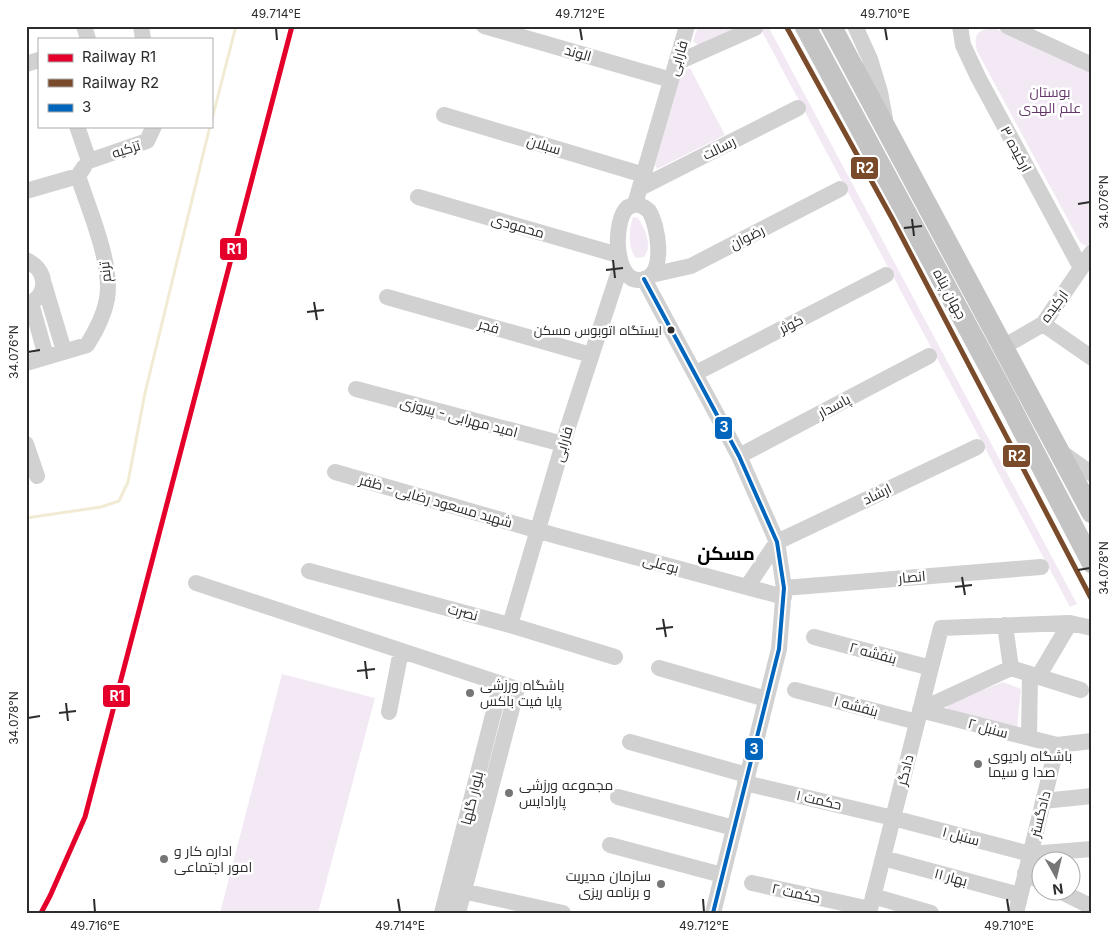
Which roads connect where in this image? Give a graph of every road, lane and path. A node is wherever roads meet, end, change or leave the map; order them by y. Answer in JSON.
{"nodes":[{"id":1,"x":84,"y":26,"type":"edge"},
{"id":2,"x":484,"y":26,"type":"edge"},
{"id":3,"x":687,"y":26,"type":"edge"},
{"id":4,"x":805,"y":26,"type":"edge"},
{"id":5,"x":831,"y":26,"type":"edge"},
{"id":6,"x":855,"y":26,"type":"edge"},
{"id":7,"x":960,"y":26,"type":"edge"},
{"id":8,"x":1007,"y":26,"type":"edge"},
{"id":9,"x":755,"y":28,"type":"dead end"},
{"id":10,"x":88,"y":38,"type":"edge"},
{"id":11,"x":38,"y":60,"type":"edge"},
{"id":12,"x":676,"y":63,"type":"junction"},
{"id":13,"x":26,"y":64,"type":"edge"},
{"id":14,"x":1092,"y":65,"type":"edge"},
{"id":15,"x":671,"y":80,"type":"junction"},
{"id":16,"x":798,"y":108,"type":"dead end"},
{"id":17,"x":444,"y":115,"type":"dead end"},
{"id":18,"x":79,"y":128,"type":"edge"},
{"id":19,"x":153,"y":128,"type":"edge"},
{"id":20,"x":888,"y":134,"type":"junction"},
{"id":21,"x":89,"y":161,"type":"junction"},
{"id":22,"x":78,"y":176,"type":"junction"},
{"id":23,"x":642,"y":181,"type":"junction"},
{"id":24,"x":840,"y":189,"type":"dead end"},
{"id":25,"x":26,"y":191,"type":"edge"},
{"id":26,"x":418,"y":197,"type":"dead end"},
{"id":27,"x":635,"y":204,"type":"junction"},
{"id":28,"x":1088,"y":258,"type":"edge"},
{"id":29,"x":26,"y":260,"type":"edge"},
{"id":30,"x":620,"y":260,"type":"junction"},
{"id":31,"x":886,"y":275,"type":"dead end"},
{"id":32,"x":647,"y":277,"type":"junction"},
{"id":33,"x":44,"y":284,"type":"junction"},
{"id":34,"x":387,"y":297,"type":"dead end"},
{"id":35,"x":29,"y":304,"type":"edge"},
{"id":36,"x":1042,"y":324,"type":"junction"},
{"id":37,"x":1004,"y":347,"type":"junction"},
{"id":38,"x":64,"y":351,"type":"junction"},
{"id":39,"x":591,"y":355,"type":"junction"},
{"id":40,"x":46,"y":356,"type":"junction"},
{"id":41,"x":929,"y":356,"type":"dead end"},
{"id":42,"x":1092,"y":358,"type":"edge"},
{"id":43,"x":26,"y":363,"type":"edge"},
{"id":44,"x":696,"y":373,"type":"junction"},
{"id":45,"x":356,"y":390,"type":"dead end"},
{"id":46,"x":26,"y":444,"type":"edge"},
{"id":47,"x":563,"y":444,"type":"junction"},
{"id":48,"x":977,"y":447,"type":"dead end"},
{"id":49,"x":1059,"y":450,"type":"junction"},
{"id":50,"x":739,"y":456,"type":"junction"},
{"id":51,"x":335,"y":472,"type":"dead end"},
{"id":52,"x":1092,"y":474,"type":"edge"},
{"id":53,"x":37,"y":476,"type":"dead end"},
{"id":54,"x":1092,"y":512,"type":"edge"},
{"id":55,"x":537,"y":530,"type":"junction"},
{"id":56,"x":778,"y":542,"type":"junction"},
{"id":57,"x":1092,"y":563,"type":"edge"},
{"id":58,"x":1041,"y":567,"type":"dead end"},
{"id":59,"x":309,"y":571,"type":"dead end"},
{"id":60,"x":196,"y":582,"type":"dead end"},
{"id":61,"x":747,"y":587,"type":"junction"},
{"id":62,"x":784,"y":592,"type":"junction"},
{"id":63,"x":1070,"y":623,"type":"junction"},
{"id":64,"x":510,"y":625,"type":"junction"},
{"id":65,"x":1005,"y":626,"type":"junction"},
{"id":66,"x":1092,"y":628,"type":"edge"},
{"id":67,"x":814,"y":637,"type":"dead end"},
{"id":68,"x":401,"y":651,"type":"junction"},
{"id":69,"x":615,"y":657,"type":"dead end"},
{"id":70,"x":660,"y":668,"type":"dead end"},
{"id":71,"x":931,"y":668,"type":"junction"},
{"id":72,"x":1011,"y":668,"type":"junction"},
{"id":73,"x":1034,"y":675,"type":"junction"},
{"id":74,"x":795,"y":690,"type":"dead end"},
{"id":75,"x":1081,"y":690,"type":"dead end"},
{"id":76,"x":766,"y":700,"type":"junction"},
{"id":77,"x":389,"y":712,"type":"dead end"},
{"id":78,"x":919,"y":716,"type":"junction"},
{"id":79,"x":1029,"y":738,"type":"junction"},
{"id":80,"x":1092,"y":741,"type":"edge"},
{"id":81,"x":630,"y":742,"type":"dead end"},
{"id":82,"x":1057,"y":745,"type":"junction"},
{"id":83,"x":746,"y":779,"type":"junction"},
{"id":84,"x":1092,"y":796,"type":"edge"},
{"id":85,"x":618,"y":797,"type":"dead end"},
{"id":86,"x":1043,"y":801,"type":"junction"},
{"id":87,"x":893,"y":818,"type":"junction"},
{"id":88,"x":734,"y":828,"type":"junction"},
{"id":89,"x":610,"y":846,"type":"dead end"},
{"id":90,"x":1092,"y":850,"type":"edge"},
{"id":91,"x":1030,"y":852,"type":"edge"},
{"id":92,"x":1061,"y":852,"type":"edge"},
{"id":93,"x":1030,"y":854,"type":"joint"},
{"id":94,"x":882,"y":858,"type":"junction"},
{"id":95,"x":1025,"y":873,"type":"junction"},
{"id":96,"x":722,"y":875,"type":"junction"},
{"id":97,"x":1030,"y":876,"type":"edge"},
{"id":98,"x":752,"y":883,"type":"dead end"},
{"id":99,"x":456,"y":890,"type":"junction"},
{"id":100,"x":1020,"y":895,"type":"junction"},
{"id":101,"x":1080,"y":901,"type":"edge"},
{"id":102,"x":871,"y":906,"type":"edge"},
{"id":103,"x":1092,"y":907,"type":"edge"},
{"id":104,"x":442,"y":913,"type":"edge"},
{"id":105,"x":458,"y":913,"type":"edge"},
{"id":106,"x":563,"y":913,"type":"edge"},
{"id":107,"x":713,"y":913,"type":"edge"},
{"id":108,"x":931,"y":913,"type":"edge"},
{"id":109,"x":1016,"y":913,"type":"edge"}],
"edges":[{"from":1,"to":10,"type":"street"},
{"from":2,"to":15,"type":"street","name":"الوند"},
{"from":3,"to":12,"type":"street","name":"فارابی"},
{"from":4,"to":57,"type":"main road","name":"جهان پناه"},
{"from":5,"to":20,"type":"main road","name":"جهان پناه"},
{"from":6,"to":20,"type":"street"},
{"from":7,"to":28,"type":"street","name":"ارکیده ۳"},
{"from":8,"to":14,"type":"street"},
{"from":9,"to":12,"type":"street"},
{"from":11,"to":13,"type":"street"},
{"from":12,"to":15,"type":"street","name":"فارابی"},
{"from":15,"to":23,"type":"street","name":"فارابی"},
{"from":16,"to":23,"type":"street","name":"رسالت"},
{"from":17,"to":23,"type":"street","name":"سبلان"},
{"from":18,"to":21,"type":"street"},
{"from":19,"to":21,"type":"street","name":"تزکیه"},
{"from":20,"to":37,"type":"main road","name":"جهان پناه"},
{"from":21,"to":22,"type":"street"},
{"from":22,"to":25,"type":"street"},
{"from":22,"to":38,"type":"street","name":"ترنم"},
{"from":23,"to":27,"type":"street","name":"فارابی"},
{"from":24,"to":32,"type":"street","name":"رضوان"},
{"from":26,"to":30,"type":"street","name":"محمودی"},
{"from":27,"to":30,"type":"street","name":"فارابی"},
{"from":27,"to":32,"type":"street"},
{"from":28,"to":36,"type":"street","name":"ارکیده"},
{"from":29,"to":33,"type":"street"},
{"from":30,"to":32,"type":"street","name":"محمودی"},
{"from":30,"to":39,"type":"street","name":"فارابی"},
{"from":31,"to":44,"type":"street","name":"کوثر"},
{"from":32,"to":44,"type":"street"},
{"from":33,"to":35,"type":"street"},
{"from":33,"to":38,"type":"street"},
{"from":34,"to":39,"type":"street","name":"فجر"},
{"from":35,"to":40,"type":"street"},
{"from":36,"to":37,"type":"street","name":"ارکیده"},
{"from":36,"to":42,"type":"street"},
{"from":37,"to":49,"type":"main road","name":"جهان پناه"},
{"from":38,"to":40,"type":"street"},
{"from":39,"to":47,"type":"street","name":"فارابی"},
{"from":40,"to":43,"type":"street"},
{"from":41,"to":50,"type":"street","name":"پاسدار"},
{"from":44,"to":50,"type":"street"},
{"from":45,"to":47,"type":"street","name":"امید مهرابی - پیروزی"},
{"from":46,"to":53,"type":"street"},
{"from":47,"to":55,"type":"street","name":"فارابی"},
{"from":48,"to":56,"type":"street","name":"ارشاد"},
{"from":49,"to":52,"type":"street"},
{"from":49,"to":54,"type":"main road","name":"جهان پناه"},
{"from":50,"to":56,"type":"street"},
{"from":51,"to":55,"type":"street","name":"شهید مسعود رضایی - ظفر"},
{"from":55,"to":61,"type":"street","name":"بوعلی"},
{"from":55,"to":64,"type":"street","name":"فارابی"},
{"from":56,"to":61,"type":"street"},
{"from":56,"to":62,"type":"street"},
{"from":58,"to":62,"type":"street","name":"انصار"},
{"from":59,"to":64,"type":"street","name":"نصرت"},
{"from":60,"to":68,"type":"street"},
{"from":61,"to":62,"type":"street","name":"بوعلی"},
{"from":62,"to":76,"type":"street"},
{"from":63,"to":65,"type":"street"},
{"from":63,"to":66,"type":"street"},
{"from":63,"to":73,"type":"street"},
{"from":64,"to":69,"type":"street","name":"نصرت"},
{"from":65,"to":71,"type":"street","name":"دادگر"},
{"from":65,"to":72,"type":"street"},
{"from":67,"to":71,"type":"street","name":"بنفشه ۲"},
{"from":68,"to":77,"type":"street"},
{"from":68,"to":99,"type":"street","name":"بلوار گلها"},
{"from":70,"to":76,"type":"street"},
{"from":71,"to":78,"type":"street","name":"دادگر"},
{"from":72,"to":73,"type":"street"},
{"from":72,"to":78,"type":"street"},
{"from":73,"to":75,"type":"street"},
{"from":73,"to":79,"type":"street"},
{"from":74,"to":78,"type":"street","name":"بنفشه ۱"},
{"from":76,"to":83,"type":"street"},
{"from":78,"to":79,"type":"street","name":"سنبل ۲"},
{"from":78,"to":87,"type":"street","name":"دادگر"},
{"from":79,"to":82,"type":"street","name":"سنبل ۲"},
{"from":80,"to":82,"type":"street"},
{"from":81,"to":83,"type":"street","name":"حکمت ۱"},
{"from":82,"to":86,"type":"street","name":"دادگستر"},
{"from":83,"to":87,"type":"street","name":"حکمت ۱"},
{"from":83,"to":88,"type":"street"},
{"from":84,"to":86,"type":"street"},
{"from":85,"to":88,"type":"street"},
{"from":86,"to":91,"type":"street","name":"دادگستر"},
{"from":87,"to":93,"type":"street","name":"سنبل ۱"},
{"from":87,"to":94,"type":"street","name":"دادگر"},
{"from":88,"to":96,"type":"street"},
{"from":89,"to":96,"type":"street"},
{"from":90,"to":92,"type":"street","name":"سنبل ۱"},
{"from":93,"to":95,"type":"street","name":"دادگستر"},
{"from":94,"to":100,"type":"street","name":"بهار ۱۱"},
{"from":94,"to":102,"type":"street","name":"دادگر"},
{"from":95,"to":97,"type":"street"},
{"from":95,"to":100,"type":"street","name":"دادگستر"},
{"from":96,"to":107,"type":"street"},
{"from":98,"to":102,"type":"street","name":"حکمت ۲"},
{"from":99,"to":104,"type":"street","name":"بلوار گلها"},
{"from":99,"to":105,"type":"street","name":"بلوار گلها"},
{"from":99,"to":106,"type":"street"},
{"from":100,"to":109,"type":"street","name":"دادگستر"},
{"from":101,"to":103,"type":"street"},
{"from":102,"to":108,"type":"street","name":"حکمت ۲"}]}
